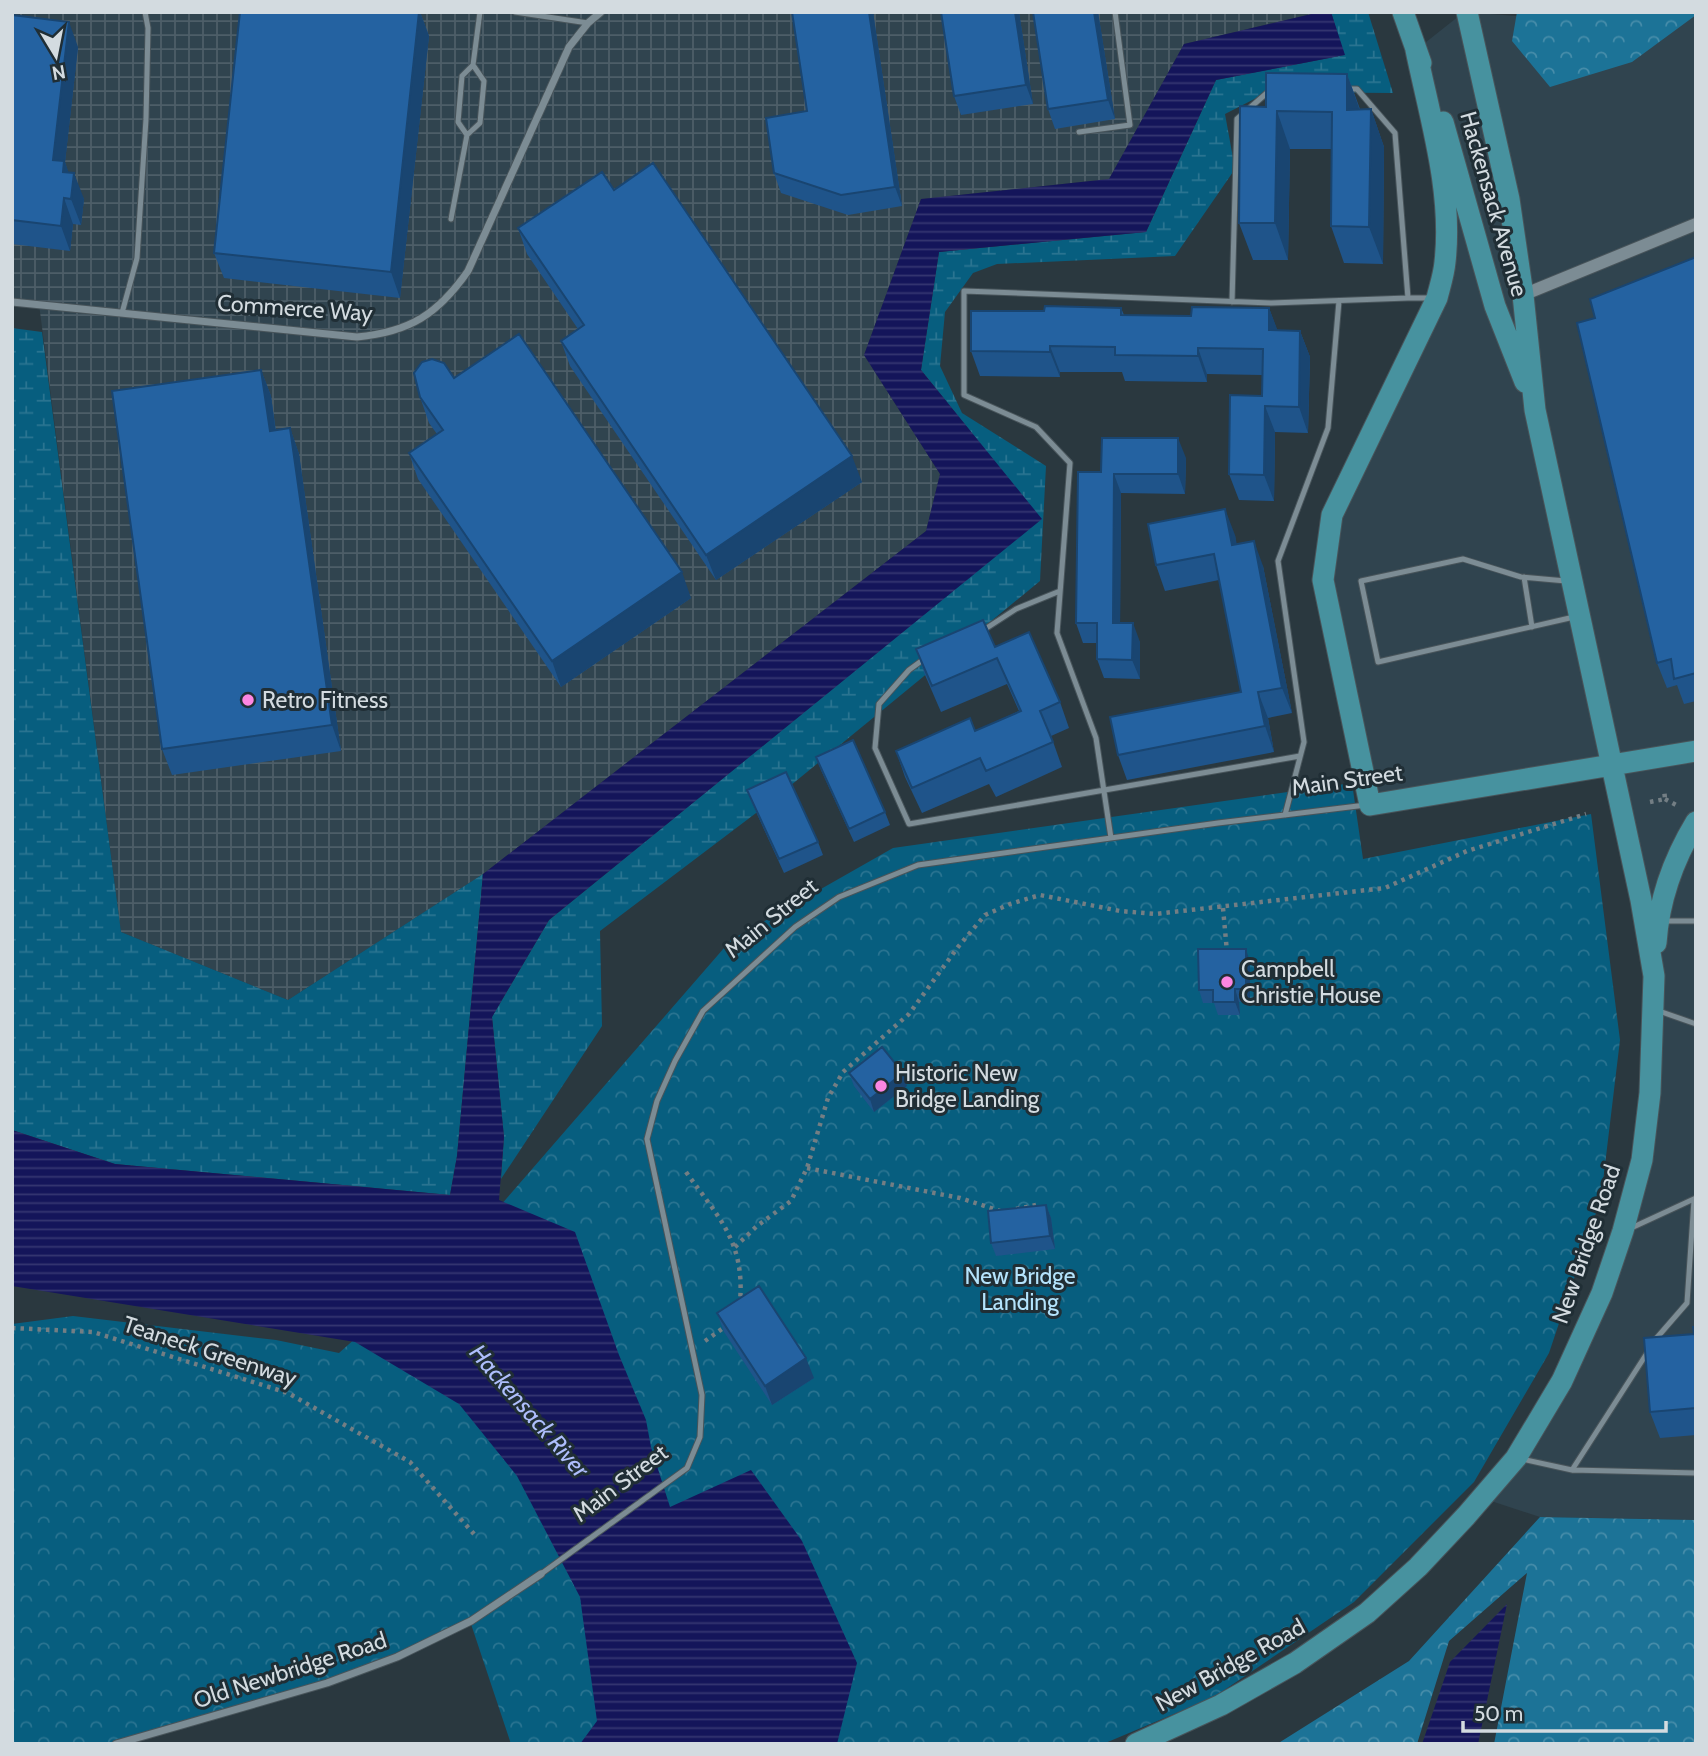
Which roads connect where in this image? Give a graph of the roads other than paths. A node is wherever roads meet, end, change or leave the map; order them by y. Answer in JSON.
{"nodes":[{"id":1,"x":145,"y":12,"type":"edge"},
{"id":2,"x":480,"y":12,"type":"edge"},
{"id":3,"x":515,"y":12,"type":"edge"},
{"id":4,"x":601,"y":12,"type":"edge"},
{"id":5,"x":1115,"y":12,"type":"edge"},
{"id":6,"x":1402,"y":12,"type":"edge"},
{"id":7,"x":1467,"y":12,"type":"edge"},
{"id":8,"x":588,"y":23,"type":"junction"},
{"id":9,"x":1416,"y":50,"type":"junction"},
{"id":10,"x":473,"y":65,"type":"junction"},
{"id":11,"x":1344,"y":89,"type":"edge"},
{"id":12,"x":1281,"y":91,"type":"edge"},
{"id":13,"x":1079,"y":132,"type":"dead end"},
{"id":14,"x":467,"y":135,"type":"junction"},
{"id":15,"x":451,"y":219,"type":"dead end"},
{"id":16,"x":1696,"y":224,"type":"edge"},
{"id":17,"x":1523,"y":295,"type":"junction"},
{"id":18,"x":1408,"y":298,"type":"junction"},
{"id":19,"x":1437,"y":298,"type":"junction"},
{"id":20,"x":1339,"y":301,"type":"junction"},
{"id":21,"x":12,"y":302,"type":"edge"},
{"id":22,"x":1232,"y":302,"type":"junction"},
{"id":23,"x":122,"y":313,"type":"junction"},
{"id":24,"x":1535,"y":410,"type":"junction"},
{"id":25,"x":1524,"y":577,"type":"junction"},
{"id":26,"x":1573,"y":581,"type":"junction"},
{"id":27,"x":1060,"y":591,"type":"junction"},
{"id":28,"x":1580,"y":616,"type":"junction"},
{"id":29,"x":1532,"y":627,"type":"junction"},
{"id":30,"x":981,"y":631,"type":"edge"},
{"id":31,"x":931,"y":654,"type":"edge"},
{"id":32,"x":1696,"y":751,"type":"edge"},
{"id":33,"x":1300,"y":756,"type":"junction"},
{"id":34,"x":1611,"y":764,"type":"junction"},
{"id":35,"x":1104,"y":789,"type":"junction"},
{"id":36,"x":1370,"y":805,"type":"junction"},
{"id":37,"x":1285,"y":815,"type":"junction"},
{"id":38,"x":1689,"y":816,"type":"edge"},
{"id":39,"x":1111,"y":838,"type":"junction"},
{"id":40,"x":1658,"y":920,"type":"junction"},
{"id":41,"x":1696,"y":921,"type":"edge"},
{"id":42,"x":1654,"y":976,"type":"junction"},
{"id":43,"x":1654,"y":1009,"type":"junction"},
{"id":44,"x":1696,"y":1024,"type":"edge"},
{"id":45,"x":1695,"y":1199,"type":"edge"},
{"id":46,"x":1623,"y":1231,"type":"junction"},
{"id":47,"x":1516,"y":1458,"type":"junction"},
{"id":48,"x":1572,"y":1470,"type":"junction"},
{"id":49,"x":1696,"y":1473,"type":"edge"},
{"id":50,"x":541,"y":1574,"type":"joint"},
{"id":51,"x":116,"y":1744,"type":"edge"},
{"id":52,"x":1136,"y":1744,"type":"edge"}],
"edges":[{"from":1,"to":23,"type":"lane"},
{"from":2,"to":10,"type":"lane"},
{"from":3,"to":8,"type":"lane"},
{"from":4,"to":8,"type":"street","name":"Commerce Way"},
{"from":5,"to":13,"type":"lane"},
{"from":6,"to":9,"type":"main road","name":"Hackensack Avenue"},
{"from":7,"to":17,"type":"main road","name":"Hackensack Avenue"},
{"from":8,"to":23,"type":"street","name":"Commerce Way"},
{"from":9,"to":19,"type":"main road"},
{"from":9,"to":24,"type":"main road","name":"Hackensack Avenue"},
{"from":10,"to":14,"type":"lane"},
{"from":10,"to":14,"type":"lane"},
{"from":11,"to":18,"type":"lane"},
{"from":12,"to":22,"type":"lane"},
{"from":14,"to":15,"type":"lane"},
{"from":16,"to":17,"type":"street"},
{"from":17,"to":24,"type":"main road","name":"Hackensack Avenue"},
{"from":18,"to":19,"type":"lane"},
{"from":18,"to":20,"type":"lane"},
{"from":19,"to":36,"type":"main road"},
{"from":20,"to":22,"type":"lane"},
{"from":20,"to":33,"type":"lane"},
{"from":21,"to":23,"type":"street","name":"Commerce Way"},
{"from":22,"to":27,"type":"lane"},
{"from":24,"to":26,"type":"main road","name":"Hackensack Avenue"},
{"from":25,"to":26,"type":"lane"},
{"from":25,"to":29,"type":"lane"},
{"from":25,"to":29,"type":"lane"},
{"from":26,"to":28,"type":"main road","name":"Hackensack Avenue"},
{"from":27,"to":30,"type":"lane"},
{"from":27,"to":35,"type":"lane"},
{"from":28,"to":29,"type":"lane"},
{"from":28,"to":34,"type":"main road","name":"Hackensack Avenue"},
{"from":31,"to":35,"type":"lane"},
{"from":32,"to":34,"type":"main road","name":"Main Street"},
{"from":33,"to":35,"type":"lane"},
{"from":33,"to":37,"type":"lane"},
{"from":34,"to":36,"type":"main road","name":"Main Street"},
{"from":34,"to":42,"type":"main road","name":"New Bridge Road"},
{"from":35,"to":39,"type":"lane"},
{"from":36,"to":37,"type":"lane","name":"Main Street"},
{"from":37,"to":39,"type":"lane","name":"Main Street"},
{"from":38,"to":40,"type":"main road"},
{"from":39,"to":50,"type":"lane","name":"Main Street"},
{"from":40,"to":41,"type":"lane"},
{"from":40,"to":42,"type":"main road"},
{"from":42,"to":43,"type":"main road","name":"New Bridge Road"},
{"from":43,"to":44,"type":"lane"},
{"from":43,"to":46,"type":"main road","name":"New Bridge Road"},
{"from":45,"to":46,"type":"lane"},
{"from":45,"to":48,"type":"lane"},
{"from":46,"to":47,"type":"main road","name":"New Bridge Road"},
{"from":47,"to":48,"type":"lane"},
{"from":47,"to":52,"type":"main road","name":"New Bridge Road"},
{"from":48,"to":49,"type":"lane"},
{"from":50,"to":51,"type":"street","name":"Old Newbridge Road"}]}
